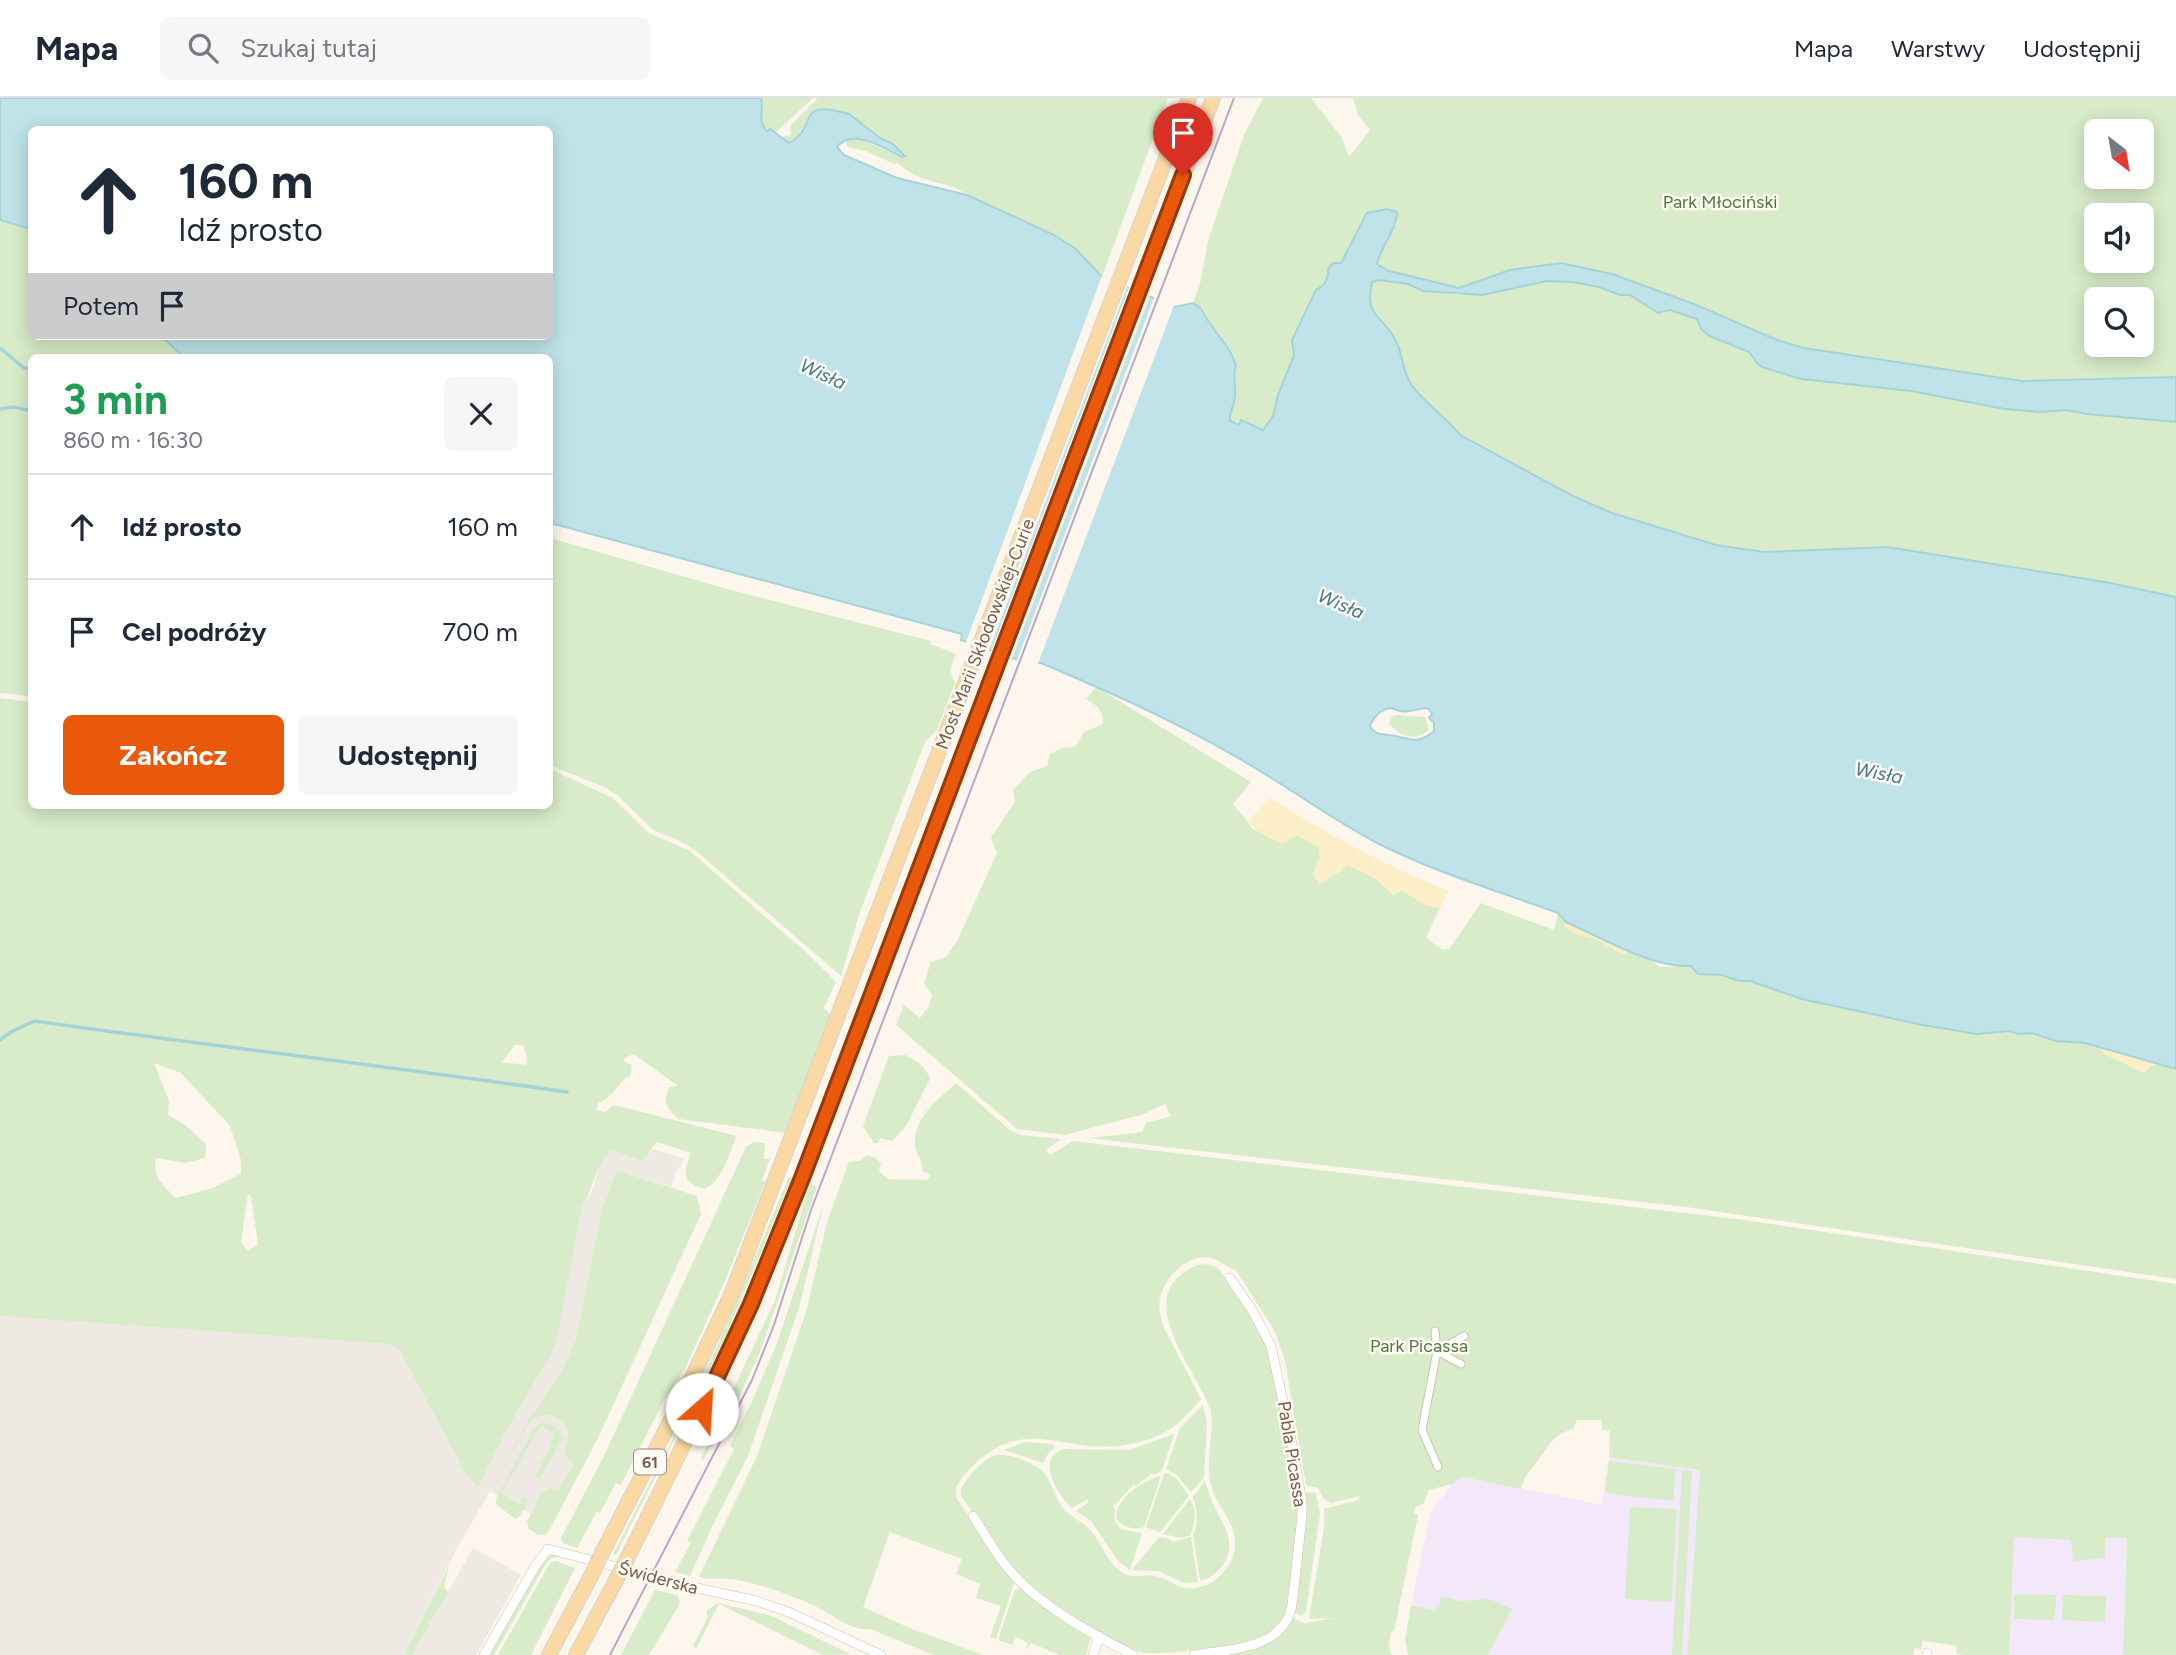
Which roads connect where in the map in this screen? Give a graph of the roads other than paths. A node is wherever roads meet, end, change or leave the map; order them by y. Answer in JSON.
{"nodes":[{"id":1,"x":1189,"y":98,"type":"edge"},
{"id":2,"x":1213,"y":98,"type":"edge"},
{"id":3,"x":1230,"y":1278,"type":"dead end"},
{"id":4,"x":1435,"y":1331,"type":"dead end"},
{"id":5,"x":1464,"y":1336,"type":"dead end"},
{"id":6,"x":1435,"y":1348,"type":"junction"},
{"id":7,"x":1461,"y":1364,"type":"dead end"},
{"id":8,"x":1438,"y":1467,"type":"dead end"},
{"id":9,"x":973,"y":1516,"type":"dead end"},
{"id":10,"x":1098,"y":1637,"type":"junction"},
{"id":11,"x":484,"y":1655,"type":"edge"},
{"id":12,"x":549,"y":1655,"type":"edge"},
{"id":13,"x":576,"y":1655,"type":"edge"},
{"id":14,"x":881,"y":1655,"type":"edge"},
{"id":15,"x":1093,"y":1655,"type":"edge"},
{"id":16,"x":1133,"y":1655,"type":"edge"},
{"id":17,"x":1194,"y":1655,"type":"edge"}],
"edges":[{"from":1,"to":12,"type":"main road","name":"Most Marii Skłodowskiej-Curie","number":"61","bridge":true},
{"from":2,"to":13,"type":"main road","name":"Most Marii Skłodowskiej-Curie","number":"61","bridge":true},
{"from":3,"to":17,"type":"street","name":"Pabla Picassa"},
{"from":4,"to":6,"type":"street"},
{"from":5,"to":6,"type":"street"},
{"from":6,"to":7,"type":"street"},
{"from":6,"to":8,"type":"street"},
{"from":9,"to":10,"type":"street"},
{"from":10,"to":15,"type":"street"},
{"from":10,"to":16,"type":"street"},
{"from":11,"to":14,"type":"street","name":"Świderska"}]}
